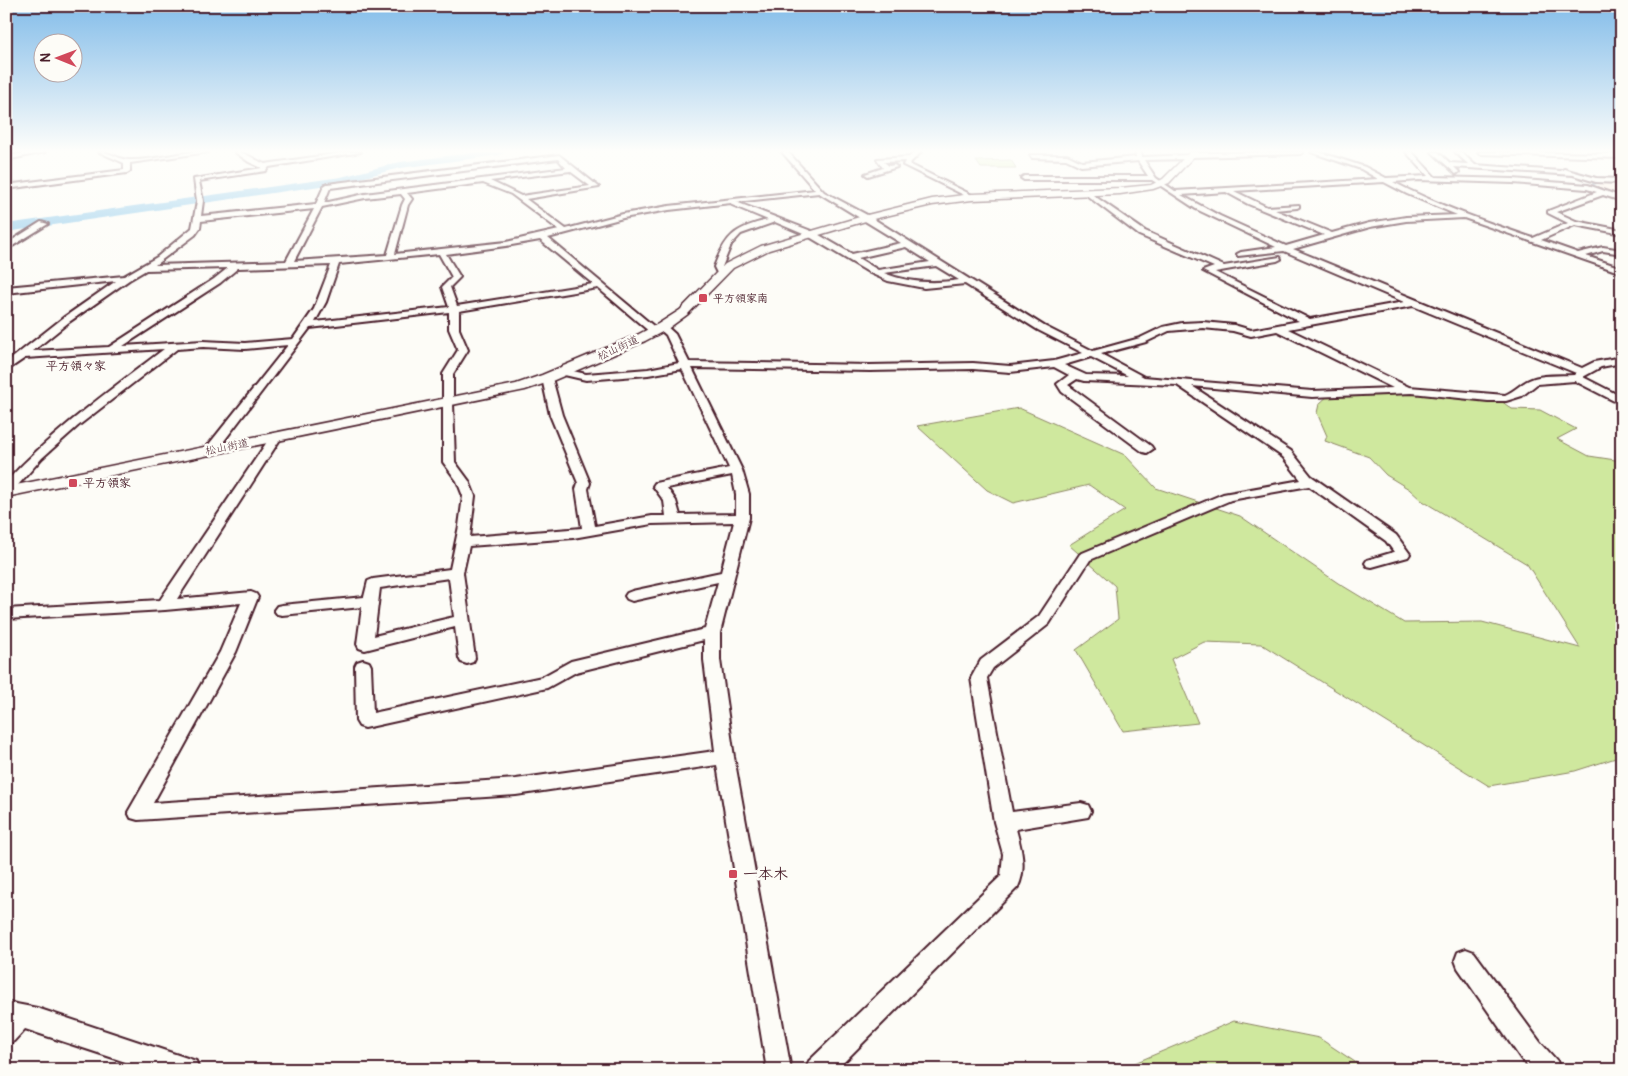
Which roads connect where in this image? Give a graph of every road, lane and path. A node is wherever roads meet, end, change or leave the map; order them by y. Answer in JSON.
{"nodes":[{"id":1,"x":200,"y":202,"type":"edge"},
{"id":2,"x":321,"y":202,"type":"edge"},
{"id":3,"x":336,"y":202,"type":"edge"},
{"id":4,"x":407,"y":202,"type":"edge"},
{"id":5,"x":526,"y":202,"type":"edge"},
{"id":6,"x":728,"y":202,"type":"edge"},
{"id":7,"x":730,"y":202,"type":"edge"},
{"id":8,"x":839,"y":202,"type":"edge"},
{"id":9,"x":937,"y":202,"type":"edge"},
{"id":10,"x":1101,"y":202,"type":"edge"},
{"id":11,"x":1192,"y":202,"type":"edge"},
{"id":12,"x":1251,"y":202,"type":"edge"},
{"id":13,"x":1432,"y":202,"type":"edge"},
{"id":14,"x":1576,"y":202,"type":"edge"},
{"id":15,"x":319,"y":206,"type":"junction"},
{"id":16,"x":1297,"y":206,"type":"dead end"},
{"id":17,"x":1265,"y":209,"type":"junction"},
{"id":18,"x":1468,"y":217,"type":"junction"},
{"id":19,"x":866,"y":218,"type":"junction"},
{"id":20,"x":198,"y":219,"type":"junction"},
{"id":21,"x":776,"y":220,"type":"junction"},
{"id":22,"x":1574,"y":223,"type":"junction"},
{"id":23,"x":44,"y":224,"type":"dead end"},
{"id":24,"x":563,"y":230,"type":"junction"},
{"id":25,"x":1622,"y":232,"type":"edge"},
{"id":26,"x":811,"y":234,"type":"junction"},
{"id":27,"x":1333,"y":236,"type":"junction"},
{"id":28,"x":542,"y":237,"type":"junction"},
{"id":29,"x":1533,"y":241,"type":"junction"},
{"id":30,"x":907,"y":244,"type":"junction"},
{"id":31,"x":6,"y":248,"type":"edge"},
{"id":32,"x":1286,"y":248,"type":"junction"},
{"id":33,"x":441,"y":251,"type":"junction"},
{"id":34,"x":1622,"y":252,"type":"edge"},
{"id":35,"x":1241,"y":254,"type":"dead end"},
{"id":36,"x":1300,"y":255,"type":"junction"},
{"id":37,"x":1576,"y":256,"type":"junction"},
{"id":38,"x":851,"y":257,"type":"junction"},
{"id":39,"x":390,"y":258,"type":"junction"},
{"id":40,"x":336,"y":262,"type":"junction"},
{"id":41,"x":937,"y":262,"type":"junction"},
{"id":42,"x":289,"y":263,"type":"junction"},
{"id":43,"x":236,"y":265,"type":"junction"},
{"id":44,"x":144,"y":268,"type":"junction"},
{"id":45,"x":1222,"y":268,"type":"junction"},
{"id":46,"x":1622,"y":271,"type":"edge"},
{"id":47,"x":721,"y":273,"type":"junction"},
{"id":48,"x":879,"y":274,"type":"junction"},
{"id":49,"x":126,"y":278,"type":"junction"},
{"id":50,"x":968,"y":281,"type":"junction"},
{"id":51,"x":601,"y":285,"type":"junction"},
{"id":52,"x":6,"y":290,"type":"edge"},
{"id":53,"x":1410,"y":303,"type":"junction"},
{"id":54,"x":454,"y":309,"type":"junction"},
{"id":55,"x":1308,"y":322,"type":"junction"},
{"id":56,"x":307,"y":326,"type":"junction"},
{"id":57,"x":1279,"y":328,"type":"junction"},
{"id":58,"x":658,"y":329,"type":"junction"},
{"id":59,"x":295,"y":342,"type":"junction"},
{"id":60,"x":173,"y":347,"type":"junction"},
{"id":61,"x":111,"y":349,"type":"junction"},
{"id":62,"x":1094,"y":354,"type":"junction"},
{"id":63,"x":24,"y":355,"type":"junction"},
{"id":64,"x":1622,"y":360,"type":"edge"},
{"id":65,"x":1056,"y":364,"type":"junction"},
{"id":66,"x":686,"y":365,"type":"junction"},
{"id":67,"x":6,"y":368,"type":"edge"},
{"id":68,"x":564,"y":372,"type":"junction"},
{"id":69,"x":1579,"y":374,"type":"junction"},
{"id":70,"x":1076,"y":375,"type":"junction"},
{"id":71,"x":547,"y":378,"type":"junction"},
{"id":72,"x":1143,"y":379,"type":"junction"},
{"id":73,"x":1179,"y":383,"type":"junction"},
{"id":74,"x":1412,"y":390,"type":"junction"},
{"id":75,"x":1622,"y":402,"type":"edge"},
{"id":76,"x":448,"y":403,"type":"junction"},
{"id":77,"x":275,"y":438,"type":"junction"},
{"id":78,"x":1147,"y":450,"type":"dead end"},
{"id":79,"x":210,"y":451,"type":"junction"},
{"id":80,"x":736,"y":470,"type":"junction"},
{"id":81,"x":1312,"y":482,"type":"junction"},
{"id":82,"x":6,"y":491,"type":"edge"},
{"id":83,"x":742,"y":518,"type":"junction"},
{"id":84,"x":674,"y":520,"type":"junction"},
{"id":85,"x":589,"y":531,"type":"junction"},
{"id":86,"x":462,"y":542,"type":"junction"},
{"id":87,"x":1372,"y":564,"type":"dead end"},
{"id":88,"x":456,"y":573,"type":"junction"},
{"id":89,"x":727,"y":575,"type":"junction"},
{"id":90,"x":632,"y":596,"type":"dead end"},
{"id":91,"x":370,"y":601,"type":"junction"},
{"id":92,"x":165,"y":605,"type":"junction"},
{"id":93,"x":282,"y":610,"type":"dead end"},
{"id":94,"x":6,"y":614,"type":"edge"},
{"id":95,"x":462,"y":620,"type":"junction"},
{"id":96,"x":712,"y":633,"type":"junction"},
{"id":97,"x":466,"y":658,"type":"dead end"},
{"id":98,"x":364,"y":666,"type":"dead end"},
{"id":99,"x":726,"y":757,"type":"junction"},
{"id":100,"x":1081,"y":811,"type":"dead end"},
{"id":101,"x":1004,"y":822,"type":"junction"},
{"id":102,"x":1466,"y":960,"type":"dead end"},
{"id":103,"x":11,"y":1021,"type":"edge"},
{"id":104,"x":187,"y":1070,"type":"edge"},
{"id":105,"x":779,"y":1070,"type":"edge"},
{"id":106,"x":818,"y":1070,"type":"edge"},
{"id":107,"x":1548,"y":1070,"type":"edge"}],
"edges":[{"from":1,"to":20,"type":"street"},
{"from":2,"to":15,"type":"street"},
{"from":3,"to":15,"type":"street"},
{"from":4,"to":39,"type":"street"},
{"from":5,"to":24,"type":"street"},
{"from":6,"to":24,"type":"street"},
{"from":7,"to":21,"type":"street"},
{"from":8,"to":19,"type":"street"},
{"from":9,"to":19,"type":"main road","name":"松山街道"},
{"from":10,"to":45,"type":"street"},
{"from":11,"to":32,"type":"street"},
{"from":12,"to":17,"type":"street"},
{"from":13,"to":18,"type":"street"},
{"from":14,"to":22,"type":"street"},
{"from":15,"to":20,"type":"street"},
{"from":15,"to":42,"type":"street"},
{"from":16,"to":17,"type":"street"},
{"from":17,"to":27,"type":"street"},
{"from":18,"to":27,"type":"street"},
{"from":18,"to":29,"type":"street"},
{"from":19,"to":26,"type":"main road","name":"松山街道"},
{"from":19,"to":30,"type":"street"},
{"from":20,"to":44,"type":"street"},
{"from":21,"to":26,"type":"street"},
{"from":21,"to":47,"type":"street"},
{"from":22,"to":25,"type":"street"},
{"from":22,"to":29,"type":"street"},
{"from":23,"to":31,"type":"street"},
{"from":24,"to":28,"type":"street"},
{"from":26,"to":38,"type":"street"},
{"from":26,"to":47,"type":"main road","name":"松山街道"},
{"from":27,"to":32,"type":"street"},
{"from":28,"to":33,"type":"street"},
{"from":28,"to":51,"type":"street"},
{"from":29,"to":37,"type":"street"},
{"from":30,"to":38,"type":"street"},
{"from":30,"to":41,"type":"street"},
{"from":32,"to":35,"type":"street"},
{"from":32,"to":36,"type":"street"},
{"from":33,"to":39,"type":"street"},
{"from":33,"to":54,"type":"street"},
{"from":34,"to":37,"type":"street"},
{"from":36,"to":45,"type":"street"},
{"from":36,"to":53,"type":"street"},
{"from":37,"to":46,"type":"street"},
{"from":38,"to":48,"type":"street"},
{"from":39,"to":40,"type":"street"},
{"from":40,"to":42,"type":"street"},
{"from":40,"to":56,"type":"street"},
{"from":41,"to":48,"type":"street"},
{"from":41,"to":50,"type":"street"},
{"from":42,"to":43,"type":"street"},
{"from":43,"to":44,"type":"street"},
{"from":43,"to":61,"type":"street"},
{"from":44,"to":49,"type":"street"},
{"from":45,"to":55,"type":"street"},
{"from":47,"to":58,"type":"main road","name":"松山街道"},
{"from":48,"to":50,"type":"street"},
{"from":49,"to":52,"type":"street"},
{"from":49,"to":63,"type":"street"},
{"from":50,"to":62,"type":"street"},
{"from":51,"to":54,"type":"street"},
{"from":51,"to":58,"type":"street"},
{"from":53,"to":55,"type":"street"},
{"from":53,"to":69,"type":"street"},
{"from":54,"to":56,"type":"street"},
{"from":54,"to":76,"type":"street"},
{"from":55,"to":57,"type":"street"},
{"from":56,"to":59,"type":"street"},
{"from":57,"to":62,"type":"street"},
{"from":57,"to":74,"type":"street"},
{"from":58,"to":66,"type":"street"},
{"from":58,"to":68,"type":"main road","name":"松山街道"},
{"from":59,"to":60,"type":"street"},
{"from":59,"to":79,"type":"street"},
{"from":60,"to":61,"type":"street"},
{"from":60,"to":82,"type":"street"},
{"from":61,"to":63,"type":"street"},
{"from":62,"to":65,"type":"street"},
{"from":62,"to":72,"type":"street"},
{"from":63,"to":67,"type":"street"},
{"from":64,"to":69,"type":"street"},
{"from":65,"to":66,"type":"street"},
{"from":65,"to":70,"type":"street"},
{"from":66,"to":68,"type":"street"},
{"from":66,"to":80,"type":"street"},
{"from":68,"to":71,"type":"main road","name":"松山街道"},
{"from":69,"to":74,"type":"street"},
{"from":69,"to":75,"type":"street"},
{"from":70,"to":72,"type":"street"},
{"from":70,"to":78,"type":"street"},
{"from":71,"to":76,"type":"main road","name":"松山街道"},
{"from":71,"to":85,"type":"street"},
{"from":72,"to":73,"type":"street"},
{"from":73,"to":74,"type":"street"},
{"from":73,"to":81,"type":"street"},
{"from":76,"to":77,"type":"main road","name":"松山街道"},
{"from":76,"to":86,"type":"street"},
{"from":77,"to":79,"type":"main road","name":"松山街道"},
{"from":77,"to":92,"type":"street"},
{"from":79,"to":82,"type":"main road","name":"松山街道"},
{"from":80,"to":83,"type":"street"},
{"from":80,"to":84,"type":"street"},
{"from":81,"to":87,"type":"street"},
{"from":81,"to":101,"type":"street"},
{"from":83,"to":84,"type":"street"},
{"from":83,"to":89,"type":"street"},
{"from":84,"to":85,"type":"street"},
{"from":85,"to":86,"type":"street"},
{"from":86,"to":88,"type":"street"},
{"from":88,"to":91,"type":"street"},
{"from":88,"to":95,"type":"street"},
{"from":89,"to":90,"type":"street"},
{"from":89,"to":96,"type":"street"},
{"from":91,"to":93,"type":"street"},
{"from":91,"to":95,"type":"street"},
{"from":92,"to":94,"type":"street"},
{"from":92,"to":99,"type":"street"},
{"from":95,"to":97,"type":"street"},
{"from":96,"to":98,"type":"street"},
{"from":96,"to":99,"type":"street"},
{"from":99,"to":105,"type":"street"},
{"from":100,"to":101,"type":"street"},
{"from":101,"to":106,"type":"street"},
{"from":102,"to":107,"type":"street"},
{"from":103,"to":104,"type":"street"}]}
